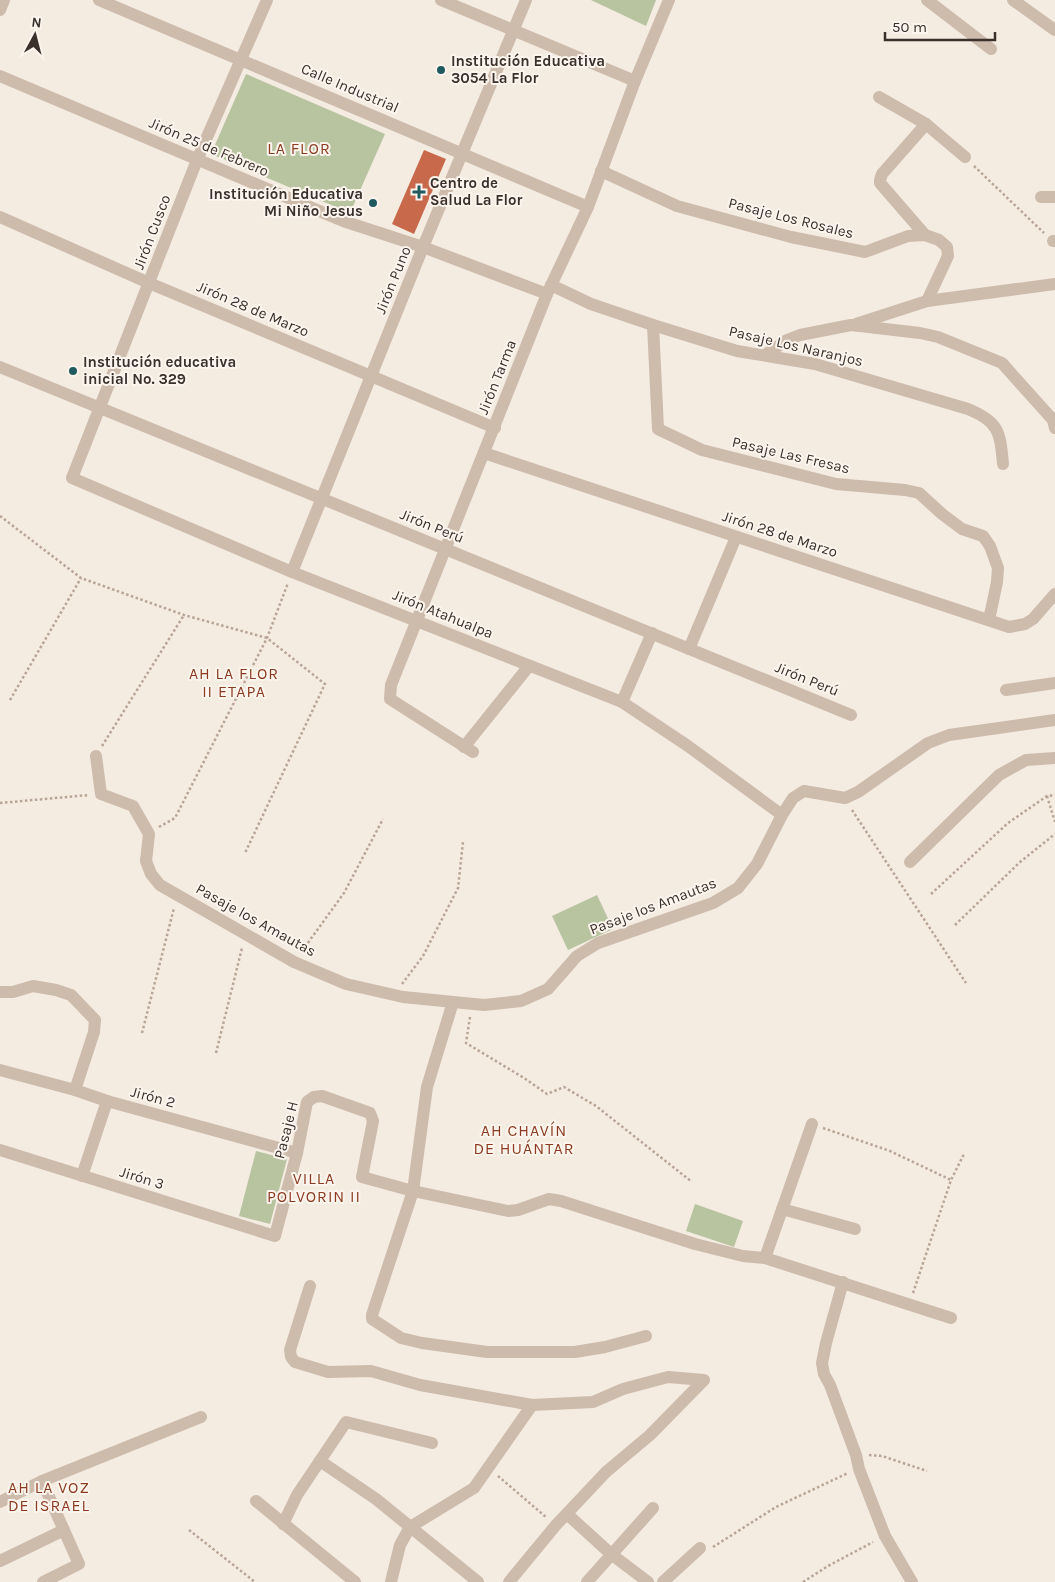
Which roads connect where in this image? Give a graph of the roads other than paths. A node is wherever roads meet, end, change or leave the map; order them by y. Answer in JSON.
{"nodes":[{"id":1,"x":4,"y":0,"type":"edge"},
{"id":2,"x":99,"y":0,"type":"edge"},
{"id":3,"x":267,"y":0,"type":"edge"},
{"id":4,"x":441,"y":0,"type":"edge"},
{"id":5,"x":526,"y":0,"type":"edge"},
{"id":6,"x":669,"y":0,"type":"edge"},
{"id":7,"x":927,"y":0,"type":"edge"},
{"id":8,"x":1013,"y":0,"type":"edge"},
{"id":9,"x":0,"y":10,"type":"edge"},
{"id":10,"x":514,"y":30,"type":"junction"},
{"id":11,"x":1055,"y":30,"type":"edge"},
{"id":12,"x":991,"y":49,"type":"dead end"},
{"id":13,"x":241,"y":60,"type":"junction"},
{"id":14,"x":0,"y":76,"type":"edge"},
{"id":15,"x":635,"y":81,"type":"junction"},
{"id":16,"x":879,"y":97,"type":"dead end"},
{"id":17,"x":926,"y":124,"type":"junction"},
{"id":18,"x":463,"y":154,"type":"junction"},
{"id":19,"x":964,"y":157,"type":"road end"},
{"id":20,"x":197,"y":160,"type":"junction"},
{"id":21,"x":601,"y":170,"type":"junction"},
{"id":22,"x":1040,"y":197,"type":"dead end"},
{"id":23,"x":1055,"y":197,"type":"edge"},
{"id":24,"x":588,"y":207,"type":"junction"},
{"id":25,"x":0,"y":216,"type":"edge"},
{"id":26,"x":925,"y":235,"type":"junction"},
{"id":27,"x":423,"y":247,"type":"junction"},
{"id":28,"x":149,"y":284,"type":"junction"},
{"id":29,"x":1055,"y":284,"type":"edge"},
{"id":30,"x":549,"y":290,"type":"junction"},
{"id":31,"x":927,"y":301,"type":"junction"},
{"id":32,"x":653,"y":325,"type":"junction"},
{"id":33,"x":851,"y":325,"type":"junction"},
{"id":34,"x":765,"y":355,"type":"junction"},
{"id":35,"x":0,"y":366,"type":"edge"},
{"id":36,"x":372,"y":377,"type":"junction"},
{"id":37,"x":100,"y":407,"type":"junction"},
{"id":38,"x":494,"y":428,"type":"junction"},
{"id":39,"x":1055,"y":428,"type":"edge"},
{"id":40,"x":484,"y":453,"type":"junction"},
{"id":41,"x":1003,"y":464,"type":"dead end"},
{"id":42,"x":72,"y":478,"type":"joint"},
{"id":43,"x":322,"y":498,"type":"junction"},
{"id":44,"x":736,"y":537,"type":"junction"},
{"id":45,"x":446,"y":549,"type":"junction"},
{"id":46,"x":292,"y":572,"type":"junction"},
{"id":47,"x":1055,"y":594,"type":"edge"},
{"id":48,"x":988,"y":620,"type":"junction"},
{"id":49,"x":416,"y":621,"type":"junction"},
{"id":50,"x":652,"y":633,"type":"junction"},
{"id":51,"x":689,"y":649,"type":"junction"},
{"id":52,"x":529,"y":666,"type":"junction"},
{"id":53,"x":1055,"y":683,"type":"edge"},
{"id":54,"x":1006,"y":690,"type":"dead end"},
{"id":55,"x":622,"y":702,"type":"junction"},
{"id":56,"x":851,"y":715,"type":"dead end"},
{"id":57,"x":1055,"y":720,"type":"edge"},
{"id":58,"x":96,"y":756,"type":"road end"},
{"id":59,"x":1055,"y":758,"type":"edge"},
{"id":60,"x":782,"y":815,"type":"junction"},
{"id":61,"x":910,"y":862,"type":"dead end"},
{"id":62,"x":0,"y":992,"type":"edge"},
{"id":63,"x":453,"y":1002,"type":"junction"},
{"id":64,"x":0,"y":1070,"type":"edge"},
{"id":65,"x":76,"y":1090,"type":"junction"},
{"id":66,"x":107,"y":1101,"type":"junction"},
{"id":67,"x":812,"y":1124,"type":"road end"},
{"id":68,"x":0,"y":1150,"type":"edge"},
{"id":69,"x":297,"y":1153,"type":"junction"},
{"id":70,"x":82,"y":1176,"type":"junction"},
{"id":71,"x":413,"y":1191,"type":"junction"},
{"id":72,"x":782,"y":1209,"type":"junction"},
{"id":73,"x":855,"y":1229,"type":"dead end"},
{"id":74,"x":276,"y":1236,"type":"joint"},
{"id":75,"x":765,"y":1258,"type":"junction"},
{"id":76,"x":842,"y":1282,"type":"junction"},
{"id":77,"x":310,"y":1286,"type":"dead end"},
{"id":78,"x":952,"y":1318,"type":"dead end"},
{"id":79,"x":646,"y":1336,"type":"dead end"},
{"id":80,"x":532,"y":1405,"type":"junction"},
{"id":81,"x":201,"y":1417,"type":"dead end"},
{"id":82,"x":432,"y":1443,"type":"dead end"},
{"id":83,"x":320,"y":1461,"type":"junction"},
{"id":84,"x":42,"y":1481,"type":"junction"},
{"id":85,"x":256,"y":1501,"type":"dead end"},
{"id":86,"x":0,"y":1502,"type":"edge"},
{"id":87,"x":653,"y":1508,"type":"dead end"},
{"id":88,"x":566,"y":1514,"type":"junction"},
{"id":89,"x":283,"y":1524,"type":"junction"},
{"id":90,"x":410,"y":1526,"type":"junction"},
{"id":91,"x":64,"y":1530,"type":"junction"},
{"id":92,"x":700,"y":1548,"type":"road end"},
{"id":93,"x":611,"y":1554,"type":"junction"},
{"id":94,"x":0,"y":1561,"type":"edge"},
{"id":95,"x":42,"y":1582,"type":"edge"},
{"id":96,"x":355,"y":1582,"type":"edge"},
{"id":97,"x":391,"y":1582,"type":"edge"},
{"id":98,"x":478,"y":1582,"type":"edge"},
{"id":99,"x":510,"y":1582,"type":"edge"},
{"id":100,"x":587,"y":1582,"type":"edge"},
{"id":101,"x":648,"y":1582,"type":"edge"},
{"id":102,"x":663,"y":1582,"type":"edge"},
{"id":103,"x":912,"y":1582,"type":"edge"}],
"edges":[{"from":1,"to":9,"type":"street"},
{"from":2,"to":13,"type":"street","name":"Calle Industrial"},
{"from":3,"to":13,"type":"street","name":"Jirón Cusco"},
{"from":4,"to":10,"type":"street"},
{"from":5,"to":10,"type":"street","name":"Jirón Puno"},
{"from":6,"to":15,"type":"street","name":"Jirón Tarma"},
{"from":7,"to":12,"type":"street"},
{"from":8,"to":11,"type":"street"},
{"from":10,"to":15,"type":"street"},
{"from":10,"to":18,"type":"street","name":"Jirón Puno"},
{"from":13,"to":18,"type":"street","name":"Calle Industrial"},
{"from":13,"to":20,"type":"street","name":"Jirón Cusco"},
{"from":14,"to":20,"type":"street","name":"Jirón 25 de Febrero"},
{"from":15,"to":21,"type":"street","name":"Jirón Tarma"},
{"from":16,"to":17,"type":"street"},
{"from":17,"to":19,"type":"street"},
{"from":17,"to":26,"type":"street"},
{"from":18,"to":24,"type":"street","name":"Calle Industrial"},
{"from":18,"to":27,"type":"street","name":"Jirón Puno"},
{"from":20,"to":27,"type":"street","name":"Jirón 25 de Febrero"},
{"from":20,"to":28,"type":"street","name":"Jirón Cusco"},
{"from":21,"to":24,"type":"street","name":"Jirón Tarma"},
{"from":21,"to":26,"type":"street","name":"Pasaje Los Rosales"},
{"from":22,"to":23,"type":"street"},
{"from":24,"to":30,"type":"street","name":"Jirón Tarma"},
{"from":25,"to":28,"type":"street","name":"Jirón 28 de Marzo"},
{"from":26,"to":31,"type":"street"},
{"from":27,"to":30,"type":"street","name":"Jirón 25 de Febrero"},
{"from":27,"to":36,"type":"street","name":"Jirón Puno"},
{"from":28,"to":36,"type":"street","name":"Jirón 28 de Marzo"},
{"from":28,"to":37,"type":"street","name":"Jirón Cusco"},
{"from":29,"to":31,"type":"street"},
{"from":30,"to":32,"type":"street","name":"Pasaje Los Naranjos"},
{"from":30,"to":38,"type":"street","name":"Jirón Tarma"},
{"from":31,"to":33,"type":"street"},
{"from":32,"to":34,"type":"street","name":"Pasaje Los Naranjos"},
{"from":32,"to":48,"type":"street","name":"Pasaje Las Fresas"},
{"from":33,"to":34,"type":"street"},
{"from":33,"to":39,"type":"street"},
{"from":34,"to":41,"type":"street","name":"Pasaje Los Naranjos"},
{"from":35,"to":37,"type":"street","name":"Jirón Perú"},
{"from":36,"to":38,"type":"street","name":"Jirón 28 de Marzo"},
{"from":36,"to":43,"type":"street","name":"Jirón Puno"},
{"from":37,"to":42,"type":"street","name":"Jirón Cusco"},
{"from":37,"to":43,"type":"street","name":"Jirón Perú"},
{"from":38,"to":40,"type":"street","name":"Jirón Tarma"},
{"from":40,"to":44,"type":"street","name":"Jirón 28 de Marzo"},
{"from":40,"to":45,"type":"street","name":"Jirón Tarma"},
{"from":42,"to":46,"type":"street","name":"Jirón Atahualpa"},
{"from":43,"to":45,"type":"street","name":"Jirón Perú"},
{"from":43,"to":46,"type":"street","name":"Jirón Puno"},
{"from":44,"to":48,"type":"street","name":"Jirón 28 de Marzo"},
{"from":44,"to":51,"type":"street"},
{"from":45,"to":49,"type":"street","name":"Jirón Tarma"},
{"from":45,"to":50,"type":"street","name":"Jirón Perú"},
{"from":46,"to":49,"type":"street","name":"Jirón Atahualpa"},
{"from":47,"to":48,"type":"street","name":"Jirón 28 de Marzo"},
{"from":49,"to":52,"type":"street","name":"Jirón Atahualpa"},
{"from":49,"to":52,"type":"street","name":"Jirón Tarma"},
{"from":50,"to":51,"type":"street","name":"Jirón Perú"},
{"from":50,"to":55,"type":"street"},
{"from":51,"to":56,"type":"street","name":"Jirón Perú"},
{"from":52,"to":55,"type":"street","name":"Jirón Atahualpa"},
{"from":53,"to":54,"type":"street"},
{"from":55,"to":60,"type":"street","name":"Jirón Atahualpa"},
{"from":57,"to":60,"type":"street","name":"Pasaje los Amautas"},
{"from":58,"to":63,"type":"street","name":"Pasaje los Amautas"},
{"from":59,"to":61,"type":"street"},
{"from":60,"to":63,"type":"street","name":"Pasaje los Amautas"},
{"from":62,"to":65,"type":"street"},
{"from":63,"to":71,"type":"street"},
{"from":64,"to":65,"type":"street","name":"Jirón 2"},
{"from":65,"to":66,"type":"street","name":"Jirón 2"},
{"from":66,"to":69,"type":"street","name":"Jirón 2"},
{"from":66,"to":70,"type":"street"},
{"from":67,"to":72,"type":"street"},
{"from":68,"to":70,"type":"street","name":"Jirón 3"},
{"from":69,"to":71,"type":"street","name":"Pasaje H"},
{"from":69,"to":74,"type":"street","name":"Pasaje H"},
{"from":70,"to":74,"type":"street","name":"Jirón 3"},
{"from":71,"to":75,"type":"street"},
{"from":71,"to":79,"type":"street"},
{"from":72,"to":73,"type":"street"},
{"from":72,"to":75,"type":"street"},
{"from":75,"to":76,"type":"street"},
{"from":76,"to":78,"type":"street"},
{"from":76,"to":103,"type":"street"},
{"from":77,"to":80,"type":"street"},
{"from":80,"to":88,"type":"street"},
{"from":80,"to":90,"type":"street"},
{"from":81,"to":84,"type":"street"},
{"from":82,"to":83,"type":"street"},
{"from":83,"to":89,"type":"street"},
{"from":83,"to":90,"type":"street"},
{"from":84,"to":86,"type":"street"},
{"from":84,"to":91,"type":"street"},
{"from":85,"to":89,"type":"street"},
{"from":87,"to":93,"type":"street"},
{"from":88,"to":93,"type":"street"},
{"from":88,"to":99,"type":"street"},
{"from":89,"to":96,"type":"street"},
{"from":90,"to":97,"type":"street"},
{"from":90,"to":98,"type":"street"},
{"from":91,"to":94,"type":"street"},
{"from":91,"to":95,"type":"street"},
{"from":92,"to":102,"type":"street"},
{"from":93,"to":100,"type":"street"},
{"from":93,"to":101,"type":"street"}]}
